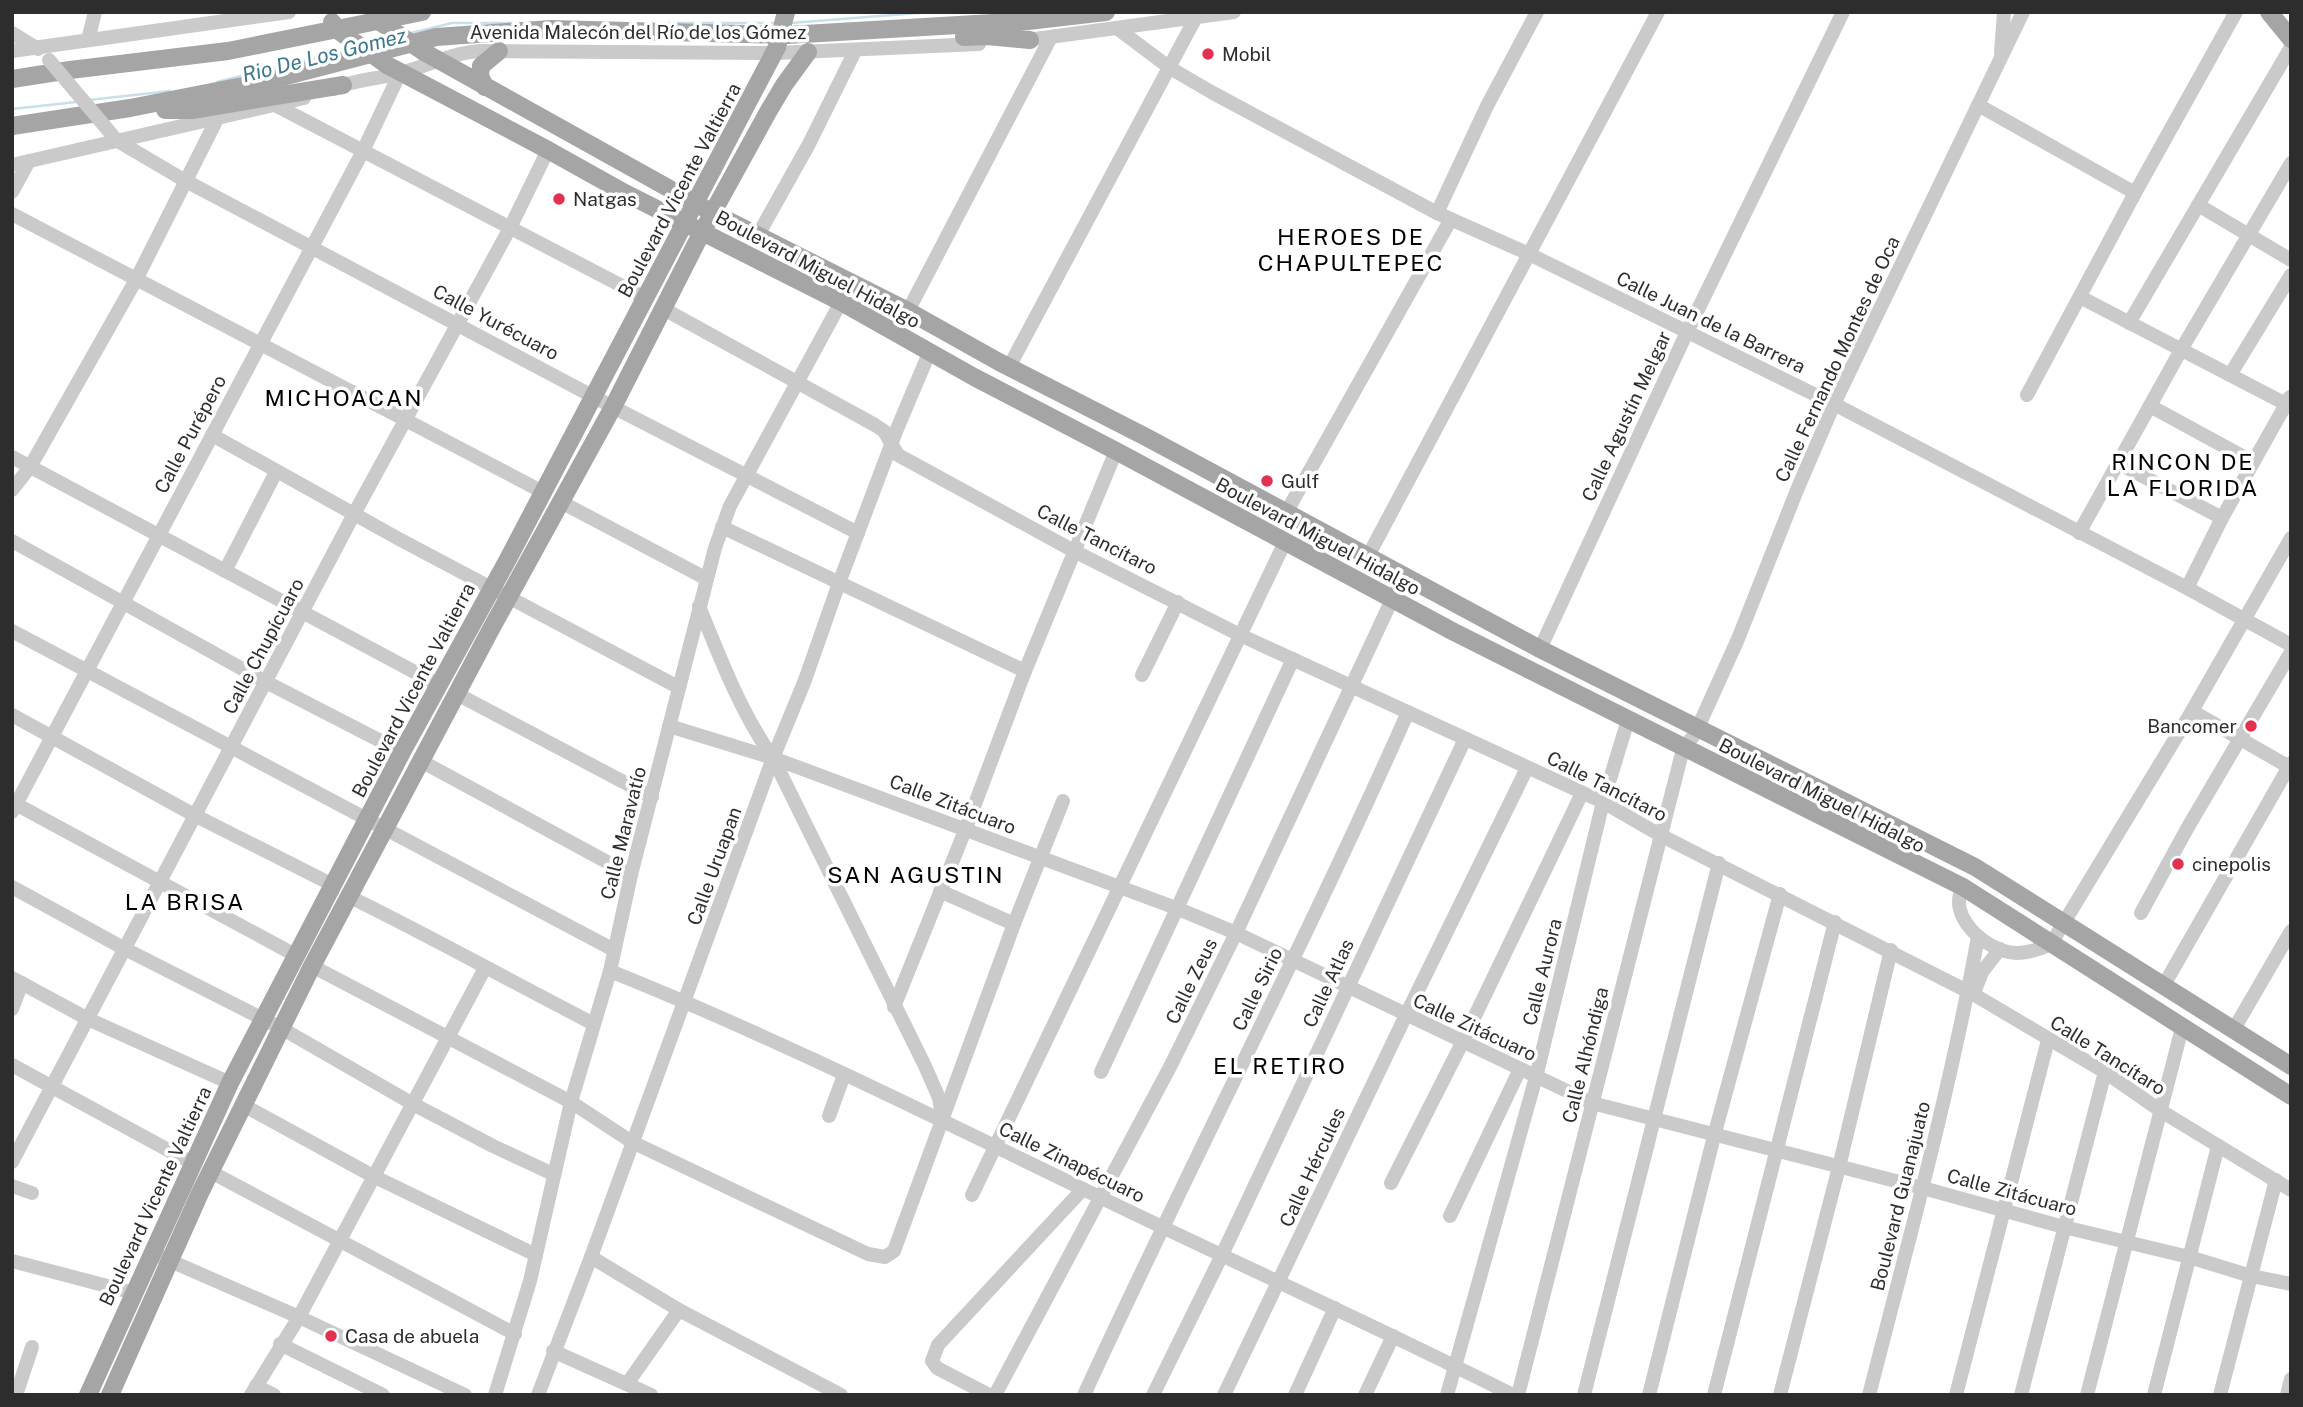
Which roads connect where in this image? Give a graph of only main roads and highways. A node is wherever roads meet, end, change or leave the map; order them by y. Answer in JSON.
{"nodes":[{"id":1,"x":422,"y":12,"type":"edge"},
{"id":2,"x":786,"y":12,"type":"edge"},
{"id":3,"x":1106,"y":12,"type":"edge"},
{"id":4,"x":2269,"y":12,"type":"edge"},
{"id":5,"x":380,"y":16,"type":"edge"},
{"id":6,"x":331,"y":17,"type":"edge"},
{"id":7,"x":870,"y":30,"type":"junction"},
{"id":8,"x":2291,"y":39,"type":"edge"},
{"id":9,"x":1030,"y":40,"type":"road end"},
{"id":10,"x":499,"y":51,"type":"road end"},
{"id":11,"x":808,"y":52,"type":"road end"},
{"id":12,"x":765,"y":74,"type":"junction"},
{"id":13,"x":14,"y":78,"type":"edge"},
{"id":14,"x":343,"y":85,"type":"road end"},
{"id":15,"x":784,"y":85,"type":"junction"},
{"id":16,"x":485,"y":87,"type":"junction"},
{"id":17,"x":130,"y":108,"type":"junction"},
{"id":18,"x":63,"y":117,"type":"junction"},
{"id":19,"x":12,"y":126,"type":"edge"},
{"id":20,"x":12,"y":134,"type":"edge"},
{"id":21,"x":727,"y":189,"type":"junction"},
{"id":22,"x":695,"y":202,"type":"junction"},
{"id":23,"x":662,"y":212,"type":"junction"},
{"id":24,"x":713,"y":213,"type":"junction"},
{"id":25,"x":684,"y":222,"type":"junction"},
{"id":26,"x":740,"y":226,"type":"junction"},
{"id":27,"x":702,"y":232,"type":"junction"},
{"id":28,"x":735,"y":247,"type":"junction"},
{"id":29,"x":687,"y":262,"type":"junction"},
{"id":30,"x":663,"y":265,"type":"junction"},
{"id":31,"x":930,"y":351,"type":"junction"},
{"id":32,"x":1004,"y":364,"type":"junction"},
{"id":33,"x":1963,"y":887,"type":"junction"},
{"id":34,"x":2058,"y":919,"type":"junction"},
{"id":35,"x":2291,"y":1066,"type":"edge"},
{"id":36,"x":2291,"y":1096,"type":"edge"},
{"id":37,"x":88,"y":1395,"type":"edge"},
{"id":38,"x":110,"y":1395,"type":"edge"}],
"edges":[{"from":1,"to":5,"type":"main road"},
{"from":2,"to":12,"type":"main road","name":"Boulevard Vicente Valtierra","bridge":true},
{"from":3,"to":7,"type":"main road","name":"Avenida Malecón del Río de los Gómez"},
{"from":4,"to":8,"type":"main road"},
{"from":5,"to":13,"type":"main road"},
{"from":5,"to":16,"type":"main road","name":"Boulevard Miguel Hidalgo","bridge":true},
{"from":6,"to":23,"type":"main road","name":"Boulevard Miguel Hidalgo","bridge":true},
{"from":7,"to":9,"type":"main road"},
{"from":7,"to":17,"type":"main road","name":"Avenida Malecón del Río de los Gómez"},
{"from":10,"to":16,"type":"main road"},
{"from":11,"to":15,"type":"main road","name":"Boulevard Vicente Valtierra"},
{"from":12,"to":15,"type":"main road"},
{"from":12,"to":22,"type":"main road","name":"Boulevard Vicente Valtierra"},
{"from":14,"to":17,"type":"main road"},
{"from":15,"to":21,"type":"main road","name":"Boulevard Vicente Valtierra"},
{"from":16,"to":22,"type":"main road","name":"Boulevard Miguel Hidalgo"},
{"from":17,"to":18,"type":"main road","name":"Avenida Malecón del Río de los Gómez"},
{"from":18,"to":19,"type":"main road","name":"Avenida Malecón del Río de los Gómez"},
{"from":18,"to":20,"type":"main road"},
{"from":21,"to":24,"type":"main road","name":"Boulevard Vicente Valtierra"},
{"from":21,"to":26,"type":"main road"},
{"from":22,"to":24,"type":"main road","name":"Boulevard Miguel Hidalgo"},
{"from":22,"to":25,"type":"main road","name":"Boulevard Vicente Valtierra"},
{"from":23,"to":25,"type":"main road","name":"Boulevard Miguel Hidalgo"},
{"from":23,"to":30,"type":"main road"},
{"from":24,"to":26,"type":"main road","name":"Boulevard Miguel Hidalgo"},
{"from":24,"to":27,"type":"main road","name":"Boulevard Vicente Valtierra"},
{"from":25,"to":27,"type":"main road","name":"Boulevard Miguel Hidalgo"},
{"from":25,"to":30,"type":"main road","name":"Boulevard Vicente Valtierra"},
{"from":26,"to":32,"type":"main road","name":"Boulevard Miguel Hidalgo"},
{"from":27,"to":28,"type":"main road","name":"Boulevard Miguel Hidalgo"},
{"from":27,"to":29,"type":"main road","name":"Boulevard Vicente Valtierra"},
{"from":28,"to":29,"type":"main road"},
{"from":28,"to":31,"type":"main road","name":"Boulevard Miguel Hidalgo"},
{"from":29,"to":38,"type":"main road","name":"Boulevard Vicente Valtierra"},
{"from":30,"to":37,"type":"main road","name":"Boulevard Vicente Valtierra"},
{"from":31,"to":32,"type":"main road"},
{"from":31,"to":33,"type":"main road","name":"Boulevard Miguel Hidalgo"},
{"from":32,"to":34,"type":"main road","name":"Boulevard Miguel Hidalgo"},
{"from":33,"to":34,"type":"main road"},
{"from":33,"to":36,"type":"main road","name":"Boulevard Miguel Hidalgo"},
{"from":34,"to":35,"type":"main road","name":"Boulevard Miguel Hidalgo"}]}
